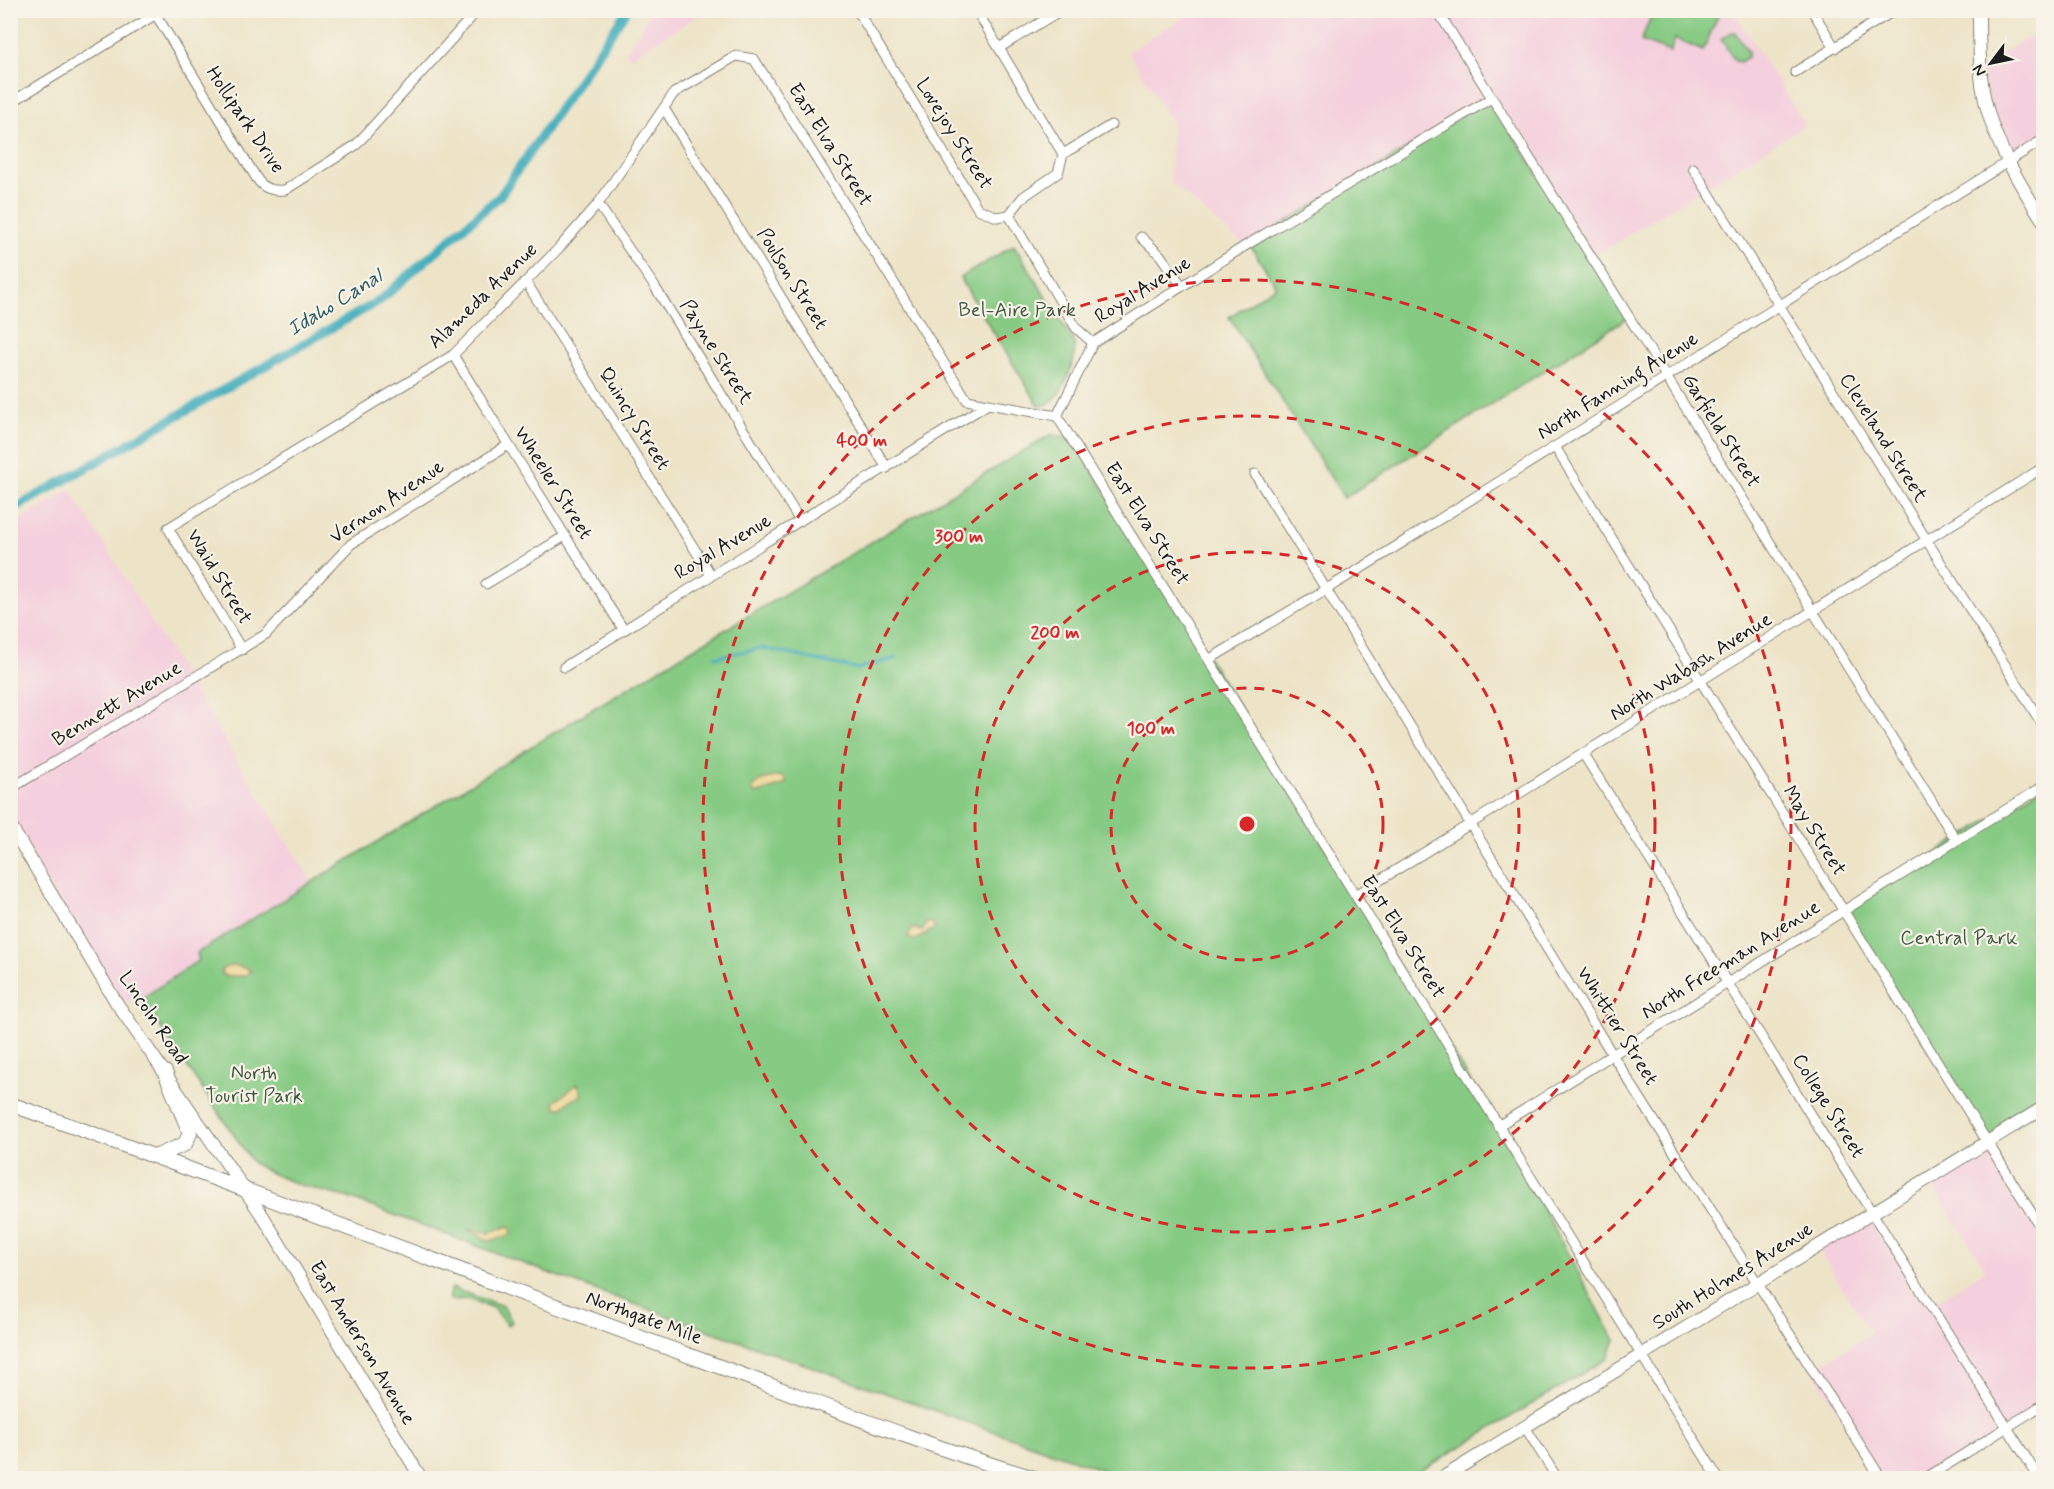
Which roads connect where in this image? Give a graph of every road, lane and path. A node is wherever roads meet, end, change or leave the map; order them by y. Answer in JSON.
{"nodes":[{"id":1,"x":478,"y":10,"type":"edge"},
{"id":2,"x":857,"y":10,"type":"edge"},
{"id":3,"x":976,"y":10,"type":"edge"},
{"id":4,"x":1061,"y":10,"type":"edge"},
{"id":5,"x":1437,"y":10,"type":"edge"},
{"id":6,"x":1812,"y":10,"type":"edge"},
{"id":7,"x":1895,"y":10,"type":"edge"},
{"id":8,"x":1979,"y":10,"type":"edge"},
{"id":9,"x":157,"y":12,"type":"edge"},
{"id":10,"x":999,"y":48,"type":"junction"},
{"id":11,"x":1835,"y":48,"type":"junction"},
{"id":12,"x":736,"y":56,"type":"joint"},
{"id":13,"x":1796,"y":72,"type":"dead end"},
{"id":14,"x":1490,"y":99,"type":"junction"},
{"id":15,"x":10,"y":103,"type":"edge"},
{"id":16,"x":665,"y":110,"type":"junction"},
{"id":17,"x":1111,"y":125,"type":"dead end"},
{"id":18,"x":2043,"y":139,"type":"edge"},
{"id":19,"x":1064,"y":154,"type":"junction"},
{"id":20,"x":2007,"y":161,"type":"junction"},
{"id":21,"x":1693,"y":168,"type":"dead end"},
{"id":22,"x":597,"y":204,"type":"junction"},
{"id":23,"x":1009,"y":215,"type":"junction"},
{"id":24,"x":2043,"y":222,"type":"edge"},
{"id":25,"x":1141,"y":237,"type":"dead end"},
{"id":26,"x":526,"y":282,"type":"junction"},
{"id":27,"x":1182,"y":286,"type":"junction"},
{"id":28,"x":1779,"y":306,"type":"junction"},
{"id":29,"x":1093,"y":343,"type":"junction"},
{"id":30,"x":453,"y":355,"type":"junction"},
{"id":31,"x":1667,"y":377,"type":"junction"},
{"id":32,"x":988,"y":404,"type":"junction"},
{"id":33,"x":1057,"y":416,"type":"junction"},
{"id":34,"x":508,"y":444,"type":"junction"},
{"id":35,"x":1555,"y":447,"type":"junction"},
{"id":36,"x":887,"y":468,"type":"junction"},
{"id":37,"x":2043,"y":469,"type":"edge"},
{"id":38,"x":1255,"y":474,"type":"dead end"},
{"id":39,"x":800,"y":521,"type":"junction"},
{"id":40,"x":173,"y":525,"type":"joint"},
{"id":41,"x":565,"y":536,"type":"junction"},
{"id":42,"x":1927,"y":542,"type":"junction"},
{"id":43,"x":711,"y":575,"type":"junction"},
{"id":44,"x":486,"y":584,"type":"dead end"},
{"id":45,"x":1327,"y":590,"type":"junction"},
{"id":46,"x":1814,"y":612,"type":"junction"},
{"id":47,"x":622,"y":629,"type":"junction"},
{"id":48,"x":242,"y":650,"type":"junction"},
{"id":49,"x":1210,"y":659,"type":"junction"},
{"id":50,"x":564,"y":667,"type":"dead end"},
{"id":51,"x":1700,"y":683,"type":"junction"},
{"id":52,"x":2043,"y":727,"type":"edge"},
{"id":53,"x":1584,"y":755,"type":"junction"},
{"id":54,"x":2043,"y":786,"type":"edge"},
{"id":55,"x":10,"y":789,"type":"edge"},
{"id":56,"x":1471,"y":824,"type":"junction"},
{"id":57,"x":10,"y":825,"type":"edge"},
{"id":58,"x":1956,"y":840,"type":"junction"},
{"id":59,"x":1356,"y":895,"type":"junction"},
{"id":60,"x":1843,"y":912,"type":"junction"},
{"id":61,"x":1729,"y":982,"type":"junction"},
{"id":62,"x":1612,"y":1054,"type":"junction"},
{"id":63,"x":165,"y":1072,"type":"junction"},
{"id":64,"x":10,"y":1104,"type":"edge"},
{"id":65,"x":2043,"y":1107,"type":"edge"},
{"id":66,"x":1498,"y":1126,"type":"junction"},
{"id":67,"x":1987,"y":1143,"type":"junction"},
{"id":68,"x":157,"y":1156,"type":"junction"},
{"id":69,"x":243,"y":1187,"type":"junction"},
{"id":70,"x":1873,"y":1213,"type":"junction"},
{"id":71,"x":270,"y":1228,"type":"joint"},
{"id":72,"x":2043,"y":1233,"type":"edge"},
{"id":73,"x":1758,"y":1285,"type":"junction"},
{"id":74,"x":1641,"y":1356,"type":"junction"},
{"id":75,"x":2043,"y":1404,"type":"edge"},
{"id":76,"x":1525,"y":1427,"type":"junction"},
{"id":77,"x":2007,"y":1427,"type":"junction"},
{"id":78,"x":421,"y":1479,"type":"edge"},
{"id":79,"x":1034,"y":1479,"type":"edge"},
{"id":80,"x":1442,"y":1479,"type":"edge"},
{"id":81,"x":1557,"y":1479,"type":"edge"},
{"id":82,"x":1718,"y":1479,"type":"edge"},
{"id":83,"x":1881,"y":1479,"type":"edge"},
{"id":84,"x":1926,"y":1479,"type":"edge"},
{"id":85,"x":2039,"y":1479,"type":"edge"}],
"edges":[{"from":1,"to":9,"type":"street","name":"Hollipark Drive"},
{"from":2,"to":23,"type":"street","name":"Lovejoy Street"},
{"from":3,"to":10,"type":"street"},
{"from":4,"to":10,"type":"street"},
{"from":5,"to":14,"type":"street","name":"Garfield Street"},
{"from":6,"to":11,"type":"street"},
{"from":7,"to":11,"type":"street"},
{"from":8,"to":20,"type":"main road"},
{"from":9,"to":15,"type":"street","name":"Hollipark Drive"},
{"from":10,"to":19,"type":"street"},
{"from":11,"to":13,"type":"street"},
{"from":12,"to":16,"type":"street","name":"Alameda Avenue"},
{"from":12,"to":32,"type":"street","name":"East Elva Street"},
{"from":14,"to":27,"type":"street","name":"Royal Avenue"},
{"from":14,"to":31,"type":"street","name":"Garfield Street"},
{"from":16,"to":22,"type":"street","name":"Alameda Avenue"},
{"from":16,"to":36,"type":"street","name":"Poulson Street"},
{"from":17,"to":19,"type":"street"},
{"from":18,"to":20,"type":"street","name":"North Fanning Avenue"},
{"from":19,"to":23,"type":"street"},
{"from":20,"to":24,"type":"main road"},
{"from":20,"to":28,"type":"street","name":"North Fanning Avenue"},
{"from":21,"to":28,"type":"street","name":"Cleveland Street"},
{"from":22,"to":26,"type":"street","name":"Alameda Avenue"},
{"from":22,"to":39,"type":"street","name":"Payne Street"},
{"from":23,"to":29,"type":"street"},
{"from":25,"to":27,"type":"street"},
{"from":26,"to":30,"type":"street","name":"Alameda Avenue"},
{"from":26,"to":43,"type":"street","name":"Quincy Street"},
{"from":27,"to":29,"type":"street","name":"Royal Avenue"},
{"from":28,"to":31,"type":"street","name":"North Fanning Avenue"},
{"from":28,"to":42,"type":"street","name":"Cleveland Street"},
{"from":29,"to":33,"type":"street","name":"Royal Avenue"},
{"from":30,"to":34,"type":"street","name":"Wheeler Street"},
{"from":30,"to":40,"type":"street","name":"Alameda Avenue"},
{"from":31,"to":35,"type":"street","name":"North Fanning Avenue"},
{"from":31,"to":46,"type":"street","name":"Garfield Street"},
{"from":32,"to":33,"type":"street"},
{"from":32,"to":36,"type":"street","name":"Royal Avenue"},
{"from":33,"to":49,"type":"street","name":"East Elva Street"},
{"from":34,"to":41,"type":"street","name":"Wheeler Street"},
{"from":34,"to":48,"type":"street","name":"Vernon Avenue"},
{"from":35,"to":45,"type":"street","name":"North Fanning Avenue"},
{"from":35,"to":51,"type":"street","name":"May Street"},
{"from":36,"to":39,"type":"street","name":"Royal Avenue"},
{"from":37,"to":42,"type":"street","name":"North Wabash Avenue"},
{"from":38,"to":45,"type":"street","name":"Whittier Street"},
{"from":39,"to":43,"type":"street","name":"Royal Avenue"},
{"from":40,"to":48,"type":"street","name":"Waid Street"},
{"from":41,"to":44,"type":"street"},
{"from":41,"to":47,"type":"street","name":"Wheeler Street"},
{"from":42,"to":46,"type":"street","name":"North Wabash Avenue"},
{"from":42,"to":52,"type":"street","name":"Cleveland Street"},
{"from":43,"to":47,"type":"street","name":"Royal Avenue"},
{"from":45,"to":49,"type":"street","name":"North Fanning Avenue"},
{"from":45,"to":56,"type":"street","name":"Whittier Street"},
{"from":46,"to":51,"type":"street","name":"North Wabash Avenue"},
{"from":46,"to":58,"type":"street","name":"Garfield Street"},
{"from":47,"to":50,"type":"street","name":"Royal Avenue"},
{"from":48,"to":55,"type":"street","name":"Bennett Avenue"},
{"from":49,"to":59,"type":"street","name":"East Elva Street"},
{"from":51,"to":53,"type":"street","name":"North Wabash Avenue"},
{"from":51,"to":60,"type":"street","name":"May Street"},
{"from":53,"to":56,"type":"street","name":"North Wabash Avenue"},
{"from":53,"to":61,"type":"street","name":"College Street"},
{"from":54,"to":58,"type":"street","name":"North Freeman Avenue"},
{"from":56,"to":59,"type":"street","name":"North Wabash Avenue"},
{"from":56,"to":62,"type":"street","name":"Whittier Street"},
{"from":57,"to":63,"type":"main road","name":"Lincoln Road"},
{"from":58,"to":60,"type":"street","name":"North Freeman Avenue"},
{"from":59,"to":66,"type":"street","name":"East Elva Street"},
{"from":60,"to":61,"type":"street","name":"North Freeman Avenue"},
{"from":60,"to":67,"type":"street","name":"May Street"},
{"from":61,"to":62,"type":"street","name":"North Freeman Avenue"},
{"from":61,"to":70,"type":"street","name":"College Street"},
{"from":62,"to":66,"type":"street","name":"North Freeman Avenue"},
{"from":62,"to":73,"type":"street","name":"Whittier Street"},
{"from":63,"to":68,"type":"highway"},
{"from":63,"to":69,"type":"main road","name":"Lincoln Road"},
{"from":64,"to":68,"type":"highway","name":"Northgate Mile"},
{"from":65,"to":67,"type":"main road","name":"South Holmes Avenue"},
{"from":66,"to":74,"type":"street","name":"East Elva Street"},
{"from":67,"to":70,"type":"main road","name":"South Holmes Avenue"},
{"from":67,"to":72,"type":"street","name":"May Street"},
{"from":68,"to":69,"type":"highway","name":"Northgate Mile"},
{"from":69,"to":71,"type":"main road","name":"Lincoln Road"},
{"from":69,"to":79,"type":"highway","name":"Northgate Mile"},
{"from":70,"to":73,"type":"main road","name":"South Holmes Avenue"},
{"from":70,"to":77,"type":"street","name":"College Street"},
{"from":71,"to":78,"type":"main road","name":"East Anderson Avenue"},
{"from":73,"to":74,"type":"main road","name":"South Holmes Avenue"},
{"from":73,"to":83,"type":"street","name":"Whittier Street"},
{"from":74,"to":76,"type":"main road","name":"South Holmes Avenue"},
{"from":74,"to":82,"type":"street","name":"East Elva Street"},
{"from":75,"to":77,"type":"street"},
{"from":76,"to":80,"type":"main road","name":"South Holmes Avenue"},
{"from":76,"to":81,"type":"street"},
{"from":77,"to":84,"type":"street"},
{"from":77,"to":85,"type":"street","name":"College Street"}]}
